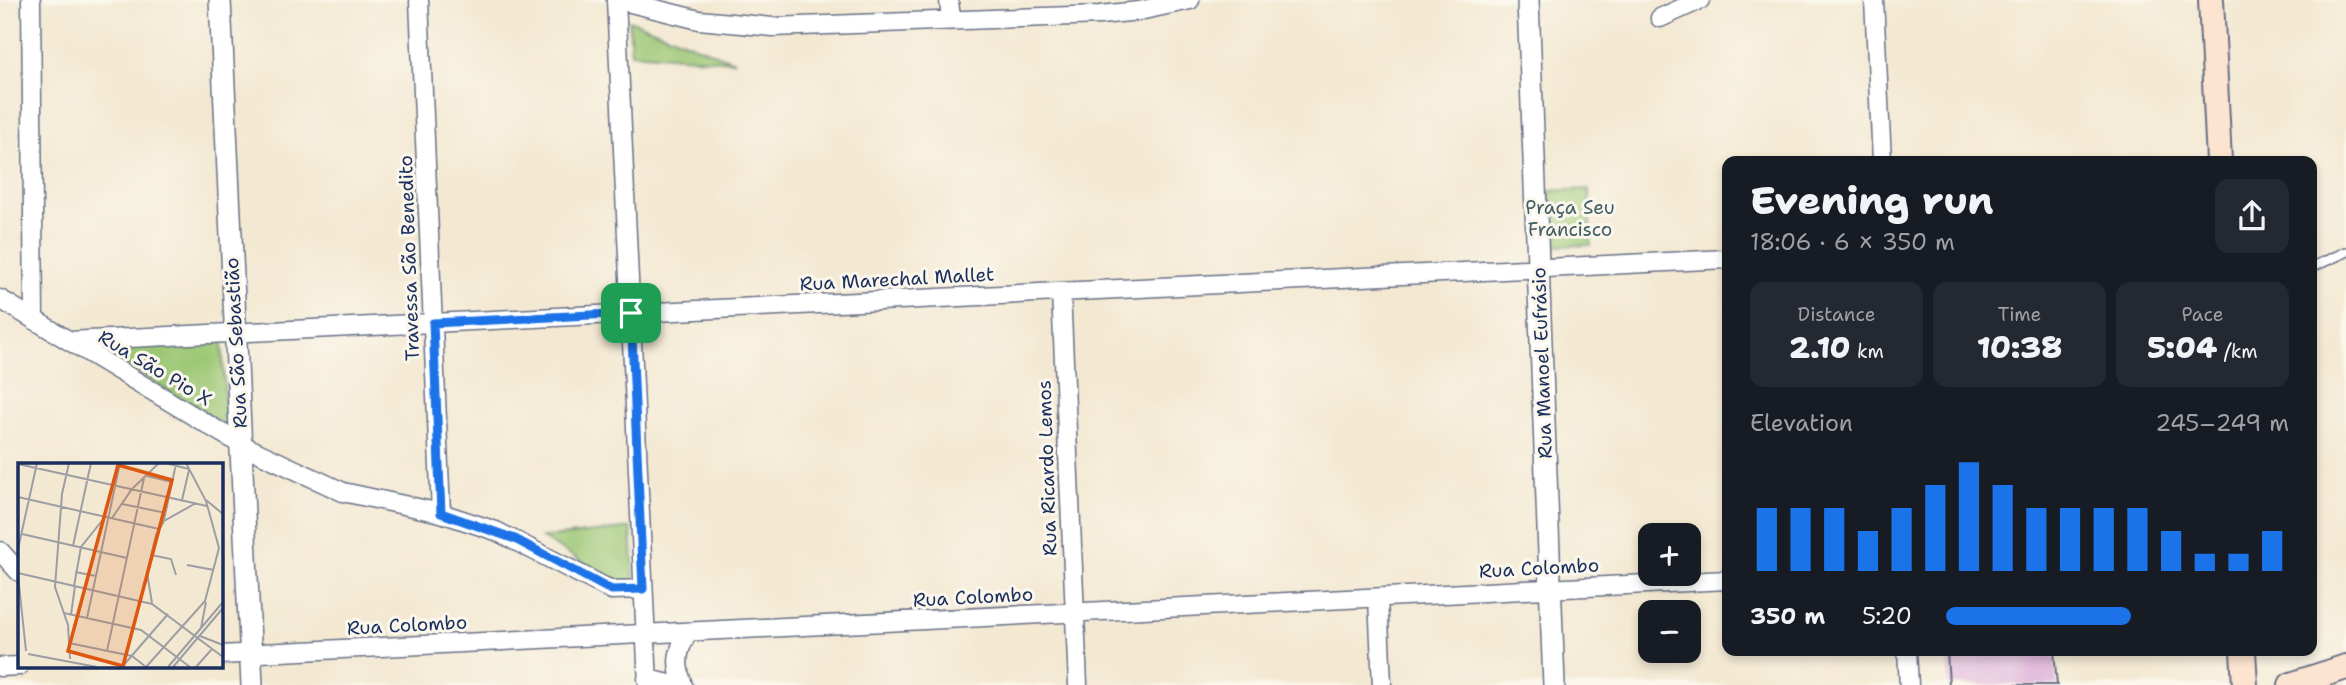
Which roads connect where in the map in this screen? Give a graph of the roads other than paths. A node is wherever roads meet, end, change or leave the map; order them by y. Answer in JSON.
{"nodes":[{"id":1,"x":31,"y":0,"type":"edge"},
{"id":2,"x":220,"y":0,"type":"edge"},
{"id":3,"x":419,"y":0,"type":"edge"},
{"id":4,"x":618,"y":0,"type":"edge"},
{"id":5,"x":949,"y":0,"type":"edge"},
{"id":6,"x":1189,"y":0,"type":"edge"},
{"id":7,"x":1528,"y":0,"type":"edge"},
{"id":8,"x":1700,"y":0,"type":"edge"},
{"id":9,"x":1874,"y":0,"type":"edge"},
{"id":10,"x":2211,"y":0,"type":"edge"},
{"id":11,"x":1660,"y":18,"type":"dead end"},
{"id":12,"x":951,"y":20,"type":"junction"},
{"id":13,"x":1882,"y":156,"type":"edge"},
{"id":14,"x":2219,"y":156,"type":"edge"},
{"id":15,"x":2346,"y":251,"type":"edge"},
{"id":16,"x":1722,"y":259,"type":"edge"},
{"id":17,"x":2317,"y":265,"type":"edge"},
{"id":18,"x":1538,"y":268,"type":"junction"},
{"id":19,"x":1061,"y":292,"type":"junction"},
{"id":20,"x":0,"y":299,"type":"edge"},
{"id":21,"x":631,"y":313,"type":"junction"},
{"id":22,"x":34,"y":320,"type":"junction"},
{"id":23,"x":433,"y":323,"type":"junction"},
{"id":24,"x":235,"y":332,"type":"junction"},
{"id":25,"x":69,"y":341,"type":"junction"},
{"id":26,"x":240,"y":444,"type":"junction"},
{"id":27,"x":441,"y":513,"type":"junction"},
{"id":28,"x":0,"y":551,"type":"edge"},
{"id":29,"x":18,"y":571,"type":"edge"},
{"id":30,"x":1722,"y":580,"type":"edge"},
{"id":31,"x":643,"y":589,"type":"junction"},
{"id":32,"x":1551,"y":589,"type":"junction"},
{"id":33,"x":1378,"y":597,"type":"junction"},
{"id":34,"x":1074,"y":613,"type":"junction"},
{"id":35,"x":688,"y":632,"type":"junction"},
{"id":36,"x":645,"y":634,"type":"junction"},
{"id":37,"x":250,"y":654,"type":"junction"},
{"id":38,"x":222,"y":655,"type":"edge"},
{"id":39,"x":1907,"y":656,"type":"edge"},
{"id":40,"x":2243,"y":656,"type":"edge"},
{"id":41,"x":18,"y":666,"type":"edge"},
{"id":42,"x":0,"y":667,"type":"edge"},
{"id":43,"x":2346,"y":667,"type":"edge"},
{"id":44,"x":647,"y":682,"type":"edge"},
{"id":45,"x":252,"y":685,"type":"edge"},
{"id":46,"x":675,"y":685,"type":"edge"},
{"id":47,"x":683,"y":685,"type":"edge"},
{"id":48,"x":1078,"y":685,"type":"edge"},
{"id":49,"x":1382,"y":685,"type":"edge"},
{"id":50,"x":1554,"y":685,"type":"edge"},
{"id":51,"x":1909,"y":685,"type":"edge"},
{"id":52,"x":2245,"y":685,"type":"edge"},
{"id":53,"x":2291,"y":685,"type":"edge"}],
"edges":[{"from":1,"to":22,"type":"street"},
{"from":2,"to":24,"type":"street","name":"Rua São Sebastião"},
{"from":3,"to":23,"type":"street","name":"Travessa São Benedito"},
{"from":4,"to":12,"type":"street"},
{"from":4,"to":21,"type":"street"},
{"from":5,"to":12,"type":"street"},
{"from":6,"to":12,"type":"street"},
{"from":7,"to":18,"type":"street","name":"Rua Manoel Eufrásio"},
{"from":8,"to":11,"type":"street"},
{"from":9,"to":13,"type":"street"},
{"from":10,"to":14,"type":"main road"},
{"from":15,"to":17,"type":"lane"},
{"from":16,"to":18,"type":"street","name":"Rua Marechal Mallet"},
{"from":18,"to":19,"type":"street","name":"Rua Marechal Mallet"},
{"from":18,"to":32,"type":"street","name":"Rua Manoel Eufrásio"},
{"from":19,"to":21,"type":"street","name":"Rua Marechal Mallet"},
{"from":19,"to":34,"type":"street","name":"Rua Ricardo Lemos"},
{"from":20,"to":22,"type":"street","name":"Rua São Pio X"},
{"from":21,"to":23,"type":"street","name":"Rua Marechal Mallet"},
{"from":21,"to":31,"type":"street"},
{"from":22,"to":25,"type":"street","name":"Rua São Pio X"},
{"from":23,"to":24,"type":"street","name":"Rua Marechal Mallet"},
{"from":23,"to":27,"type":"street","name":"Travessa São Benedito"},
{"from":24,"to":25,"type":"street","name":"Rua Marechal Mallet"},
{"from":24,"to":26,"type":"street","name":"Rua São Sebastião"},
{"from":25,"to":26,"type":"street","name":"Rua São Pio X"},
{"from":26,"to":27,"type":"street","name":"Rua São Pio X"},
{"from":26,"to":37,"type":"street","name":"Rua São Sebastião"},
{"from":27,"to":31,"type":"street","name":"Rua São Pio X"},
{"from":28,"to":29,"type":"street"},
{"from":30,"to":32,"type":"street","name":"Rua Colombo"},
{"from":31,"to":36,"type":"street"},
{"from":32,"to":33,"type":"street","name":"Rua Colombo"},
{"from":32,"to":50,"type":"street","name":"Rua Manoel Eufrásio"},
{"from":33,"to":34,"type":"street","name":"Rua Colombo"},
{"from":33,"to":49,"type":"street"},
{"from":34,"to":35,"type":"street","name":"Rua Colombo"},
{"from":34,"to":48,"type":"street","name":"Rua Ricardo Lemos"},
{"from":35,"to":36,"type":"street","name":"Rua Colombo"},
{"from":35,"to":47,"type":"street"},
{"from":36,"to":37,"type":"street","name":"Rua Colombo"},
{"from":36,"to":44,"type":"street"},
{"from":37,"to":38,"type":"street","name":"Rua Colombo"},
{"from":37,"to":45,"type":"street","name":"Rua São Sebastião"},
{"from":39,"to":51,"type":"street"},
{"from":40,"to":52,"type":"main road"},
{"from":41,"to":42,"type":"street"},
{"from":43,"to":53,"type":"main road"},
{"from":44,"to":46,"type":"street"}]}
